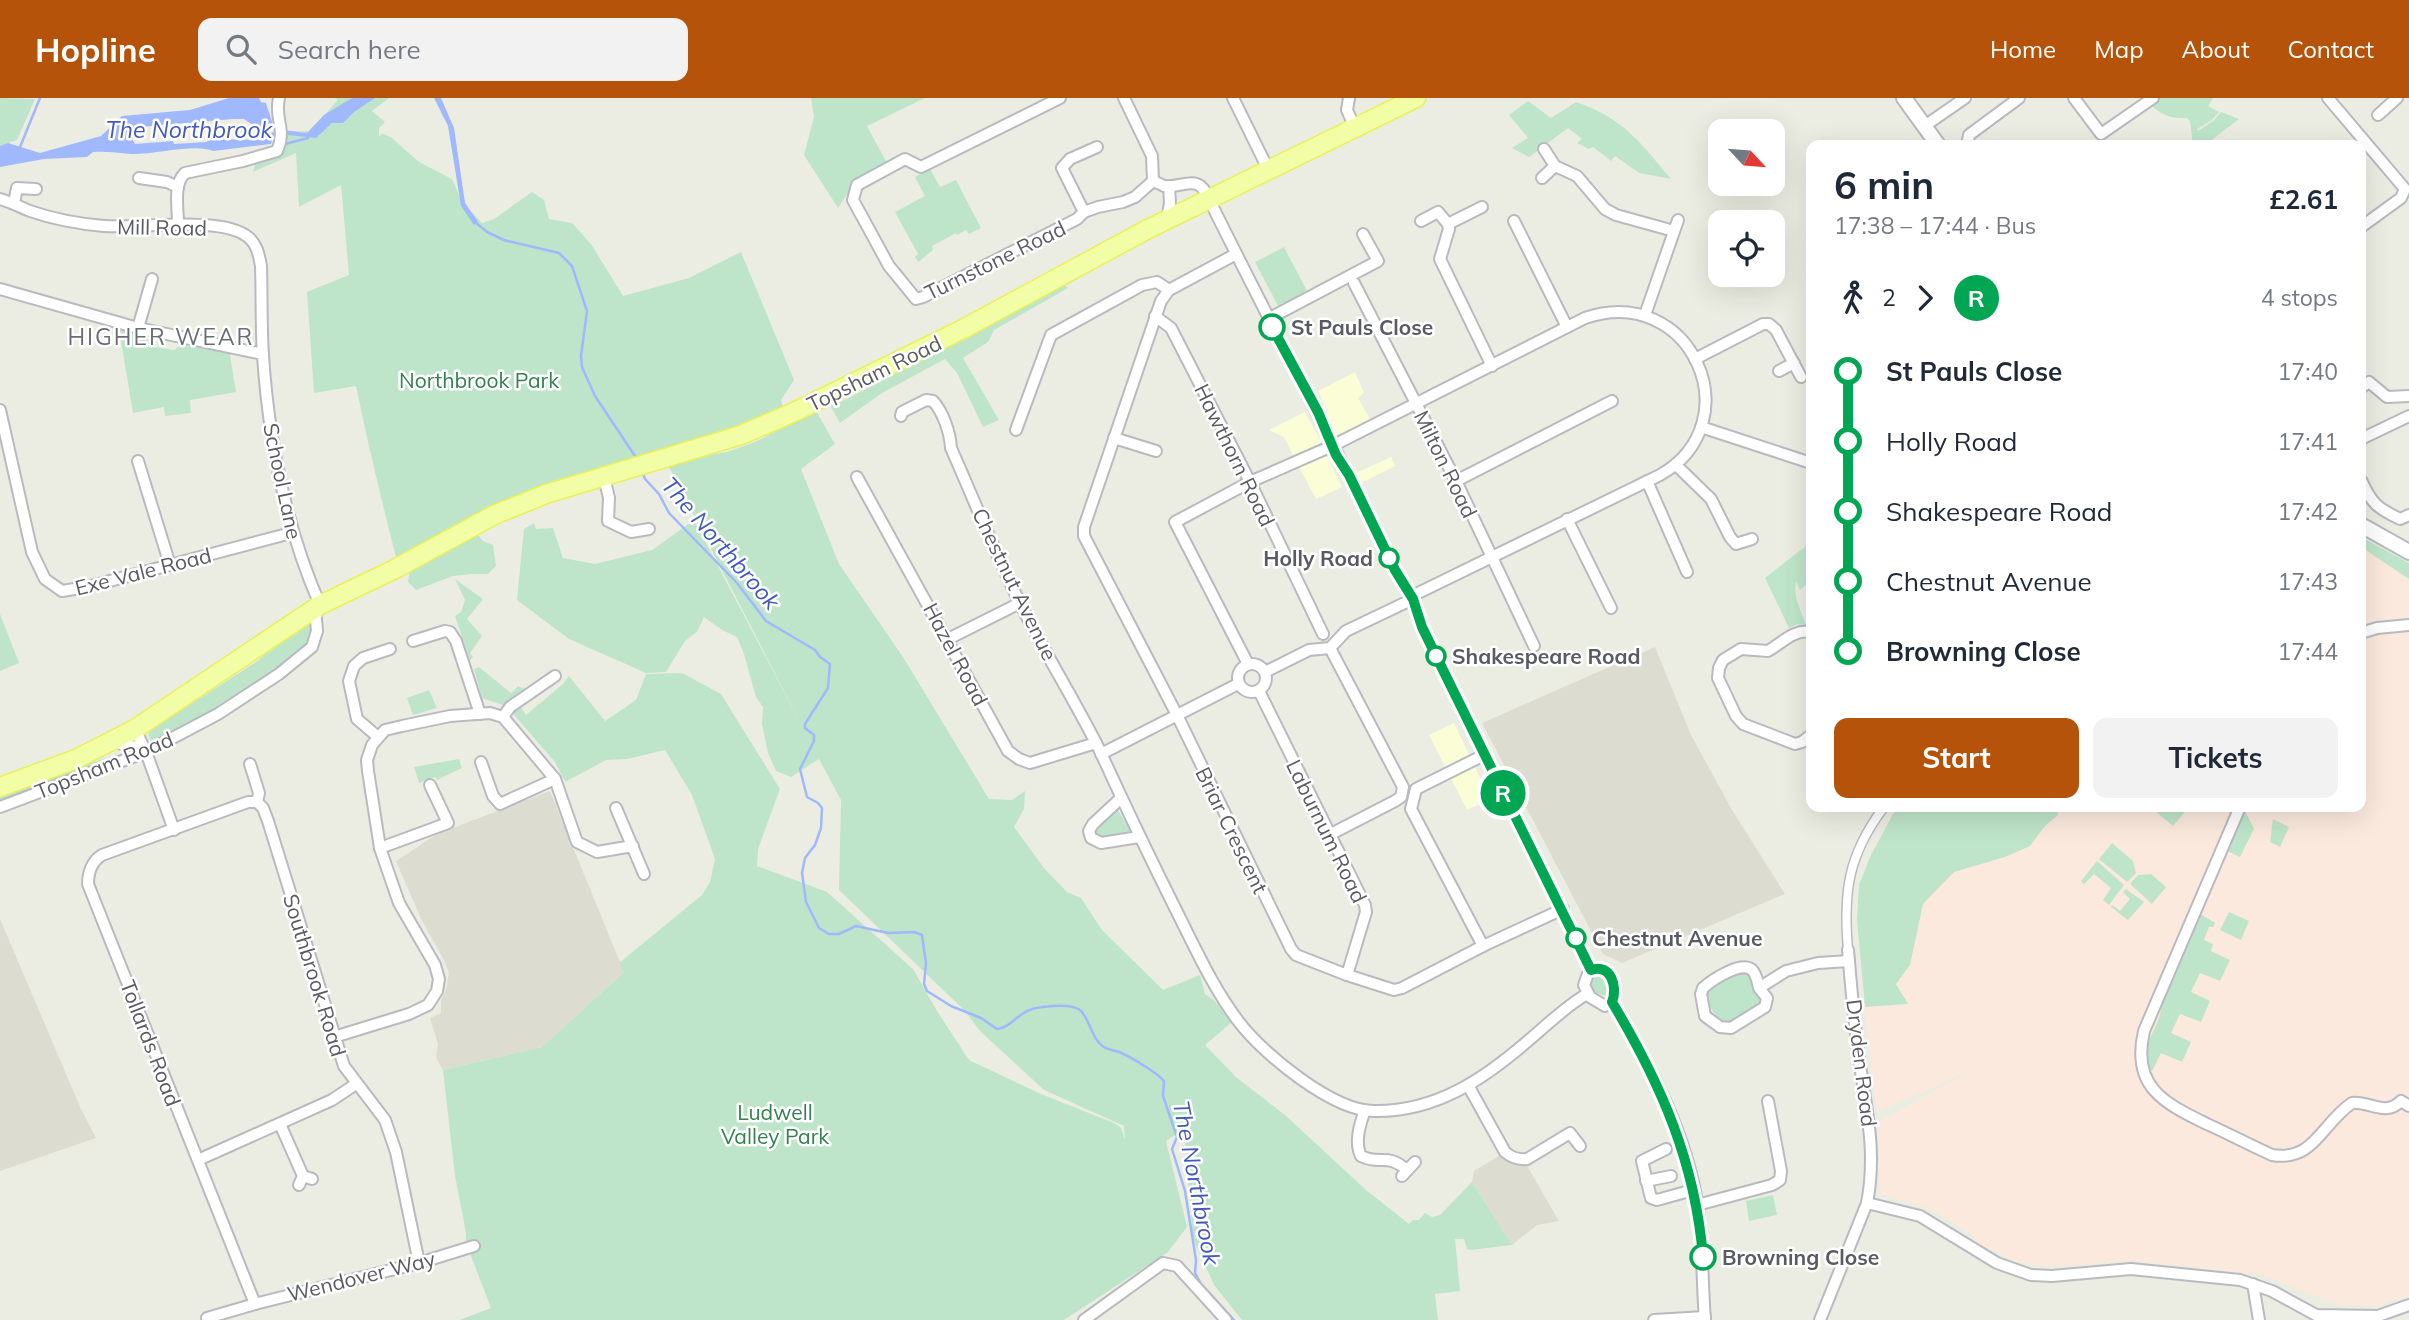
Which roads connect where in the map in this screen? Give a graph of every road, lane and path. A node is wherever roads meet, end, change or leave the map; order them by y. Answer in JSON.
{"nodes":[{"id":1,"x":279,"y":98,"type":"edge"},
{"id":2,"x":1060,"y":98,"type":"edge"},
{"id":3,"x":1124,"y":98,"type":"edge"},
{"id":4,"x":1233,"y":98,"type":"edge"},
{"id":5,"x":1349,"y":98,"type":"edge"},
{"id":6,"x":1416,"y":98,"type":"edge"},
{"id":7,"x":1904,"y":98,"type":"edge"},
{"id":8,"x":1965,"y":98,"type":"edge"},
{"id":9,"x":2019,"y":98,"type":"edge"},
{"id":10,"x":2074,"y":98,"type":"edge"},
{"id":11,"x":2153,"y":98,"type":"edge"},
{"id":12,"x":2328,"y":98,"type":"edge"},
{"id":13,"x":2397,"y":98,"type":"edge"},
{"id":14,"x":2378,"y":115,"type":"dead end"},
{"id":15,"x":1926,"y":125,"type":"junction"},
{"id":16,"x":1355,"y":128,"type":"junction"},
{"id":17,"x":2101,"y":134,"type":"junction"},
{"id":18,"x":1935,"y":140,"type":"edge"},
{"id":19,"x":1968,"y":140,"type":"edge"},
{"id":20,"x":2105,"y":140,"type":"edge"},
{"id":21,"x":2365,"y":140,"type":"edge"},
{"id":22,"x":2366,"y":141,"type":"edge"},
{"id":23,"x":1097,"y":147,"type":"dead end"},
{"id":24,"x":1544,"y":149,"type":"dead end"},
{"id":25,"x":1555,"y":166,"type":"junction"},
{"id":26,"x":1268,"y":169,"type":"junction"},
{"id":27,"x":1542,"y":177,"type":"dead end"},
{"id":28,"x":139,"y":178,"type":"dead end"},
{"id":29,"x":1153,"y":181,"type":"junction"},
{"id":30,"x":1169,"y":186,"type":"junction"},
{"id":31,"x":177,"y":187,"type":"junction"},
{"id":32,"x":36,"y":189,"type":"dead end"},
{"id":33,"x":0,"y":199,"type":"edge"},
{"id":34,"x":1209,"y":199,"type":"junction"},
{"id":35,"x":14,"y":203,"type":"junction"},
{"id":36,"x":1482,"y":207,"type":"dead end"},
{"id":37,"x":1084,"y":212,"type":"junction"},
{"id":38,"x":1167,"y":220,"type":"junction"},
{"id":39,"x":1514,"y":220,"type":"dead end"},
{"id":40,"x":1678,"y":220,"type":"dead end"},
{"id":41,"x":1421,"y":221,"type":"dead end"},
{"id":42,"x":178,"y":223,"type":"junction"},
{"id":43,"x":2366,"y":223,"type":"edge"},
{"id":44,"x":1448,"y":224,"type":"junction"},
{"id":45,"x":1674,"y":231,"type":"junction"},
{"id":46,"x":1363,"y":234,"type":"dead end"},
{"id":47,"x":1237,"y":254,"type":"junction"},
{"id":48,"x":152,"y":279,"type":"dead end"},
{"id":49,"x":1354,"y":283,"type":"dead end"},
{"id":50,"x":0,"y":289,"type":"edge"},
{"id":51,"x":1169,"y":290,"type":"junction"},
{"id":52,"x":1645,"y":315,"type":"junction"},
{"id":53,"x":1155,"y":316,"type":"junction"},
{"id":54,"x":1268,"y":319,"type":"junction"},
{"id":55,"x":1567,"y":327,"type":"junction"},
{"id":56,"x":138,"y":328,"type":"junction"},
{"id":57,"x":263,"y":354,"type":"junction"},
{"id":58,"x":1695,"y":359,"type":"junction"},
{"id":59,"x":1794,"y":363,"type":"junction"},
{"id":60,"x":1492,"y":366,"type":"junction"},
{"id":61,"x":1779,"y":372,"type":"dead end"},
{"id":62,"x":1801,"y":377,"type":"dead end"},
{"id":63,"x":2366,"y":384,"type":"edge"},
{"id":64,"x":2409,"y":396,"type":"edge"},
{"id":65,"x":1612,"y":401,"type":"dead end"},
{"id":66,"x":1417,"y":403,"type":"junction"},
{"id":67,"x":0,"y":410,"type":"edge"},
{"id":68,"x":901,"y":416,"type":"dead end"},
{"id":69,"x":2409,"y":416,"type":"edge"},
{"id":70,"x":1701,"y":427,"type":"junction"},
{"id":71,"x":1016,"y":430,"type":"dead end"},
{"id":72,"x":2366,"y":437,"type":"edge"},
{"id":73,"x":1114,"y":438,"type":"junction"},
{"id":74,"x":1332,"y":446,"type":"junction"},
{"id":75,"x":1156,"y":450,"type":"dead end"},
{"id":76,"x":138,"y":461,"type":"dead end"},
{"id":77,"x":1806,"y":461,"type":"edge"},
{"id":78,"x":1676,"y":465,"type":"junction"},
{"id":79,"x":604,"y":477,"type":"junction"},
{"id":80,"x":857,"y":477,"type":"dead end"},
{"id":81,"x":1456,"y":481,"type":"junction"},
{"id":82,"x":1647,"y":481,"type":"junction"},
{"id":83,"x":1250,"y":482,"type":"junction"},
{"id":84,"x":2366,"y":491,"type":"edge"},
{"id":85,"x":1567,"y":519,"type":"junction"},
{"id":86,"x":2404,"y":521,"type":"edge"},
{"id":87,"x":2366,"y":528,"type":"edge"},
{"id":88,"x":649,"y":529,"type":"dead end"},
{"id":89,"x":292,"y":533,"type":"junction"},
{"id":90,"x":1752,"y":539,"type":"dead end"},
{"id":91,"x":2409,"y":552,"type":"edge"},
{"id":92,"x":1491,"y":558,"type":"junction"},
{"id":93,"x":170,"y":565,"type":"junction"},
{"id":94,"x":1688,"y":572,"type":"dead end"},
{"id":95,"x":1413,"y":598,"type":"junction"},
{"id":96,"x":1020,"y":603,"type":"junction"},
{"id":97,"x":317,"y":607,"type":"junction"},
{"id":98,"x":1611,"y":608,"type":"dead end"},
{"id":99,"x":2409,"y":625,"type":"edge"},
{"id":100,"x":1806,"y":631,"type":"edge"},
{"id":101,"x":2366,"y":632,"type":"edge"},
{"id":102,"x":1323,"y":634,"type":"joint"},
{"id":103,"x":948,"y":639,"type":"junction"},
{"id":104,"x":413,"y":640,"type":"dead end"},
{"id":105,"x":1534,"y":646,"type":"dead end"},
{"id":106,"x":1330,"y":648,"type":"junction"},
{"id":107,"x":390,"y":649,"type":"dead end"},
{"id":108,"x":1248,"y":664,"type":"junction"},
{"id":109,"x":1265,"y":672,"type":"junction"},
{"id":110,"x":555,"y":676,"type":"dead end"},
{"id":111,"x":1238,"y":684,"type":"junction"},
{"id":112,"x":1259,"y":691,"type":"junction"},
{"id":113,"x":480,"y":714,"type":"junction"},
{"id":114,"x":1177,"y":715,"type":"junction"},
{"id":115,"x":503,"y":717,"type":"junction"},
{"id":116,"x":135,"y":729,"type":"junction"},
{"id":117,"x":378,"y":737,"type":"junction"},
{"id":118,"x":1806,"y":739,"type":"edge"},
{"id":119,"x":110,"y":741,"type":"junction"},
{"id":120,"x":1098,"y":748,"type":"junction"},
{"id":121,"x":145,"y":750,"type":"junction"},
{"id":122,"x":1484,"y":755,"type":"junction"},
{"id":123,"x":481,"y":762,"type":"dead end"},
{"id":124,"x":250,"y":764,"type":"dead end"},
{"id":125,"x":556,"y":782,"type":"junction"},
{"id":126,"x":430,"y":785,"type":"dead end"},
{"id":127,"x":0,"y":787,"type":"edge"},
{"id":128,"x":1120,"y":799,"type":"junction"},
{"id":129,"x":257,"y":802,"type":"junction"},
{"id":130,"x":0,"y":807,"type":"edge"},
{"id":131,"x":616,"y":808,"type":"dead end"},
{"id":132,"x":1881,"y":812,"type":"edge"},
{"id":133,"x":2238,"y":812,"type":"edge"},
{"id":134,"x":174,"y":830,"type":"junction"},
{"id":135,"x":1331,"y":834,"type":"junction"},
{"id":136,"x":1139,"y":837,"type":"junction"},
{"id":137,"x":633,"y":846,"type":"junction"},
{"id":138,"x":380,"y":848,"type":"junction"},
{"id":139,"x":645,"y":874,"type":"dead end"},
{"id":140,"x":1563,"y":908,"type":"junction"},
{"id":141,"x":1483,"y":946,"type":"junction"},
{"id":142,"x":1848,"y":956,"type":"junction"},
{"id":143,"x":1591,"y":970,"type":"junction"},
{"id":144,"x":1347,"y":975,"type":"junction"},
{"id":145,"x":1759,"y":988,"type":"junction"},
{"id":146,"x":1587,"y":994,"type":"junction"},
{"id":147,"x":1612,"y":1002,"type":"junction"},
{"id":148,"x":334,"y":1037,"type":"junction"},
{"id":149,"x":356,"y":1084,"type":"junction"},
{"id":150,"x":1469,"y":1087,"type":"junction"},
{"id":151,"x":1768,"y":1101,"type":"dead end"},
{"id":152,"x":2409,"y":1107,"type":"edge"},
{"id":153,"x":1365,"y":1110,"type":"junction"},
{"id":154,"x":280,"y":1124,"type":"junction"},
{"id":155,"x":1580,"y":1146,"type":"dead end"},
{"id":156,"x":1666,"y":1149,"type":"dead end"},
{"id":157,"x":198,"y":1160,"type":"junction"},
{"id":158,"x":1408,"y":1169,"type":"dead end"},
{"id":159,"x":1671,"y":1176,"type":"dead end"},
{"id":160,"x":305,"y":1180,"type":"dead end"},
{"id":161,"x":1646,"y":1181,"type":"junction"},
{"id":162,"x":1693,"y":1190,"type":"junction"},
{"id":163,"x":1867,"y":1203,"type":"junction"},
{"id":164,"x":1697,"y":1205,"type":"junction"},
{"id":165,"x":474,"y":1245,"type":"dead end"},
{"id":166,"x":419,"y":1263,"type":"junction"},
{"id":167,"x":2253,"y":1284,"type":"junction"},
{"id":168,"x":255,"y":1304,"type":"junction"},
{"id":169,"x":2409,"y":1305,"type":"edge"},
{"id":170,"x":2317,"y":1317,"type":"edge"},
{"id":171,"x":208,"y":1318,"type":"edge"},
{"id":172,"x":1705,"y":1318,"type":"edge"},
{"id":173,"x":2379,"y":1318,"type":"edge"},
{"id":174,"x":1084,"y":1320,"type":"edge"},
{"id":175,"x":1226,"y":1320,"type":"edge"},
{"id":176,"x":1654,"y":1320,"type":"edge"},
{"id":177,"x":1821,"y":1320,"type":"edge"},
{"id":178,"x":2259,"y":1320,"type":"edge"}],
"edges":[{"from":1,"to":31,"type":"street"},
{"from":2,"to":37,"type":"street","name":"Turnstone Road"},
{"from":3,"to":29,"type":"street"},
{"from":4,"to":26,"type":"street"},
{"from":5,"to":16,"type":"street"},
{"from":6,"to":16,"type":"main road","name":"Topsham Road"},
{"from":7,"to":15,"type":"street"},
{"from":8,"to":15,"type":"street"},
{"from":9,"to":19,"type":"street"},
{"from":10,"to":17,"type":"street"},
{"from":11,"to":17,"type":"street"},
{"from":12,"to":21,"type":"street"},
{"from":13,"to":14,"type":"street"},
{"from":15,"to":18,"type":"street"},
{"from":16,"to":26,"type":"main road","name":"Topsham Road"},
{"from":17,"to":20,"type":"street"},
{"from":22,"to":43,"type":"street"},
{"from":23,"to":37,"type":"street"},
{"from":24,"to":25,"type":"street"},
{"from":25,"to":27,"type":"street"},
{"from":25,"to":45,"type":"street"},
{"from":26,"to":34,"type":"main road","name":"Topsham Road"},
{"from":28,"to":31,"type":"street"},
{"from":29,"to":30,"type":"street"},
{"from":29,"to":37,"type":"street","name":"Turnstone Road"},
{"from":30,"to":34,"type":"street"},
{"from":30,"to":38,"type":"street"},
{"from":31,"to":42,"type":"street"},
{"from":32,"to":35,"type":"street"},
{"from":33,"to":35,"type":"street","name":"Mill Road"},
{"from":34,"to":38,"type":"main road","name":"Topsham Road"},
{"from":34,"to":47,"type":"street"},
{"from":35,"to":42,"type":"street","name":"Mill Road"},
{"from":36,"to":44,"type":"street"},
{"from":38,"to":79,"type":"main road","name":"Topsham Road"},
{"from":39,"to":55,"type":"street"},
{"from":40,"to":45,"type":"street"},
{"from":41,"to":44,"type":"street"},
{"from":42,"to":57,"type":"street","name":"Mill Road"},
{"from":44,"to":60,"type":"street"},
{"from":45,"to":52,"type":"street"},
{"from":46,"to":54,"type":"street"},
{"from":47,"to":51,"type":"street"},
{"from":47,"to":54,"type":"street"},
{"from":48,"to":56,"type":"street"},
{"from":49,"to":66,"type":"street","name":"Milton Road"},
{"from":50,"to":56,"type":"street"},
{"from":51,"to":53,"type":"street","name":"Briar Crescent"},
{"from":51,"to":71,"type":"street"},
{"from":52,"to":55,"type":"street"},
{"from":52,"to":58,"type":"street"},
{"from":53,"to":73,"type":"street","name":"Briar Crescent"},
{"from":53,"to":83,"type":"street","name":"Hawthorn Road"},
{"from":54,"to":74,"type":"street"},
{"from":55,"to":60,"type":"street"},
{"from":56,"to":57,"type":"street"},
{"from":57,"to":89,"type":"street","name":"School Lane"},
{"from":58,"to":59,"type":"street"},
{"from":58,"to":70,"type":"street"},
{"from":59,"to":61,"type":"street"},
{"from":59,"to":62,"type":"street"},
{"from":60,"to":66,"type":"street"},
{"from":63,"to":64,"type":"street"},
{"from":65,"to":81,"type":"street"},
{"from":66,"to":74,"type":"street"},
{"from":66,"to":81,"type":"street","name":"Milton Road"},
{"from":67,"to":93,"type":"street","name":"Exe Vale Road"},
{"from":68,"to":96,"type":"street","name":"Chestnut Avenue"},
{"from":69,"to":72,"type":"street"},
{"from":70,"to":77,"type":"street"},
{"from":70,"to":78,"type":"street"},
{"from":73,"to":75,"type":"street"},
{"from":73,"to":114,"type":"street","name":"Briar Crescent"},
{"from":74,"to":83,"type":"street"},
{"from":74,"to":95,"type":"street"},
{"from":76,"to":93,"type":"street"},
{"from":78,"to":82,"type":"street"},
{"from":78,"to":90,"type":"street"},
{"from":79,"to":88,"type":"street"},
{"from":79,"to":97,"type":"main road","name":"Topsham Road"},
{"from":80,"to":103,"type":"street","name":"Hazel Road"},
{"from":81,"to":92,"type":"street","name":"Milton Road"},
{"from":82,"to":85,"type":"street"},
{"from":82,"to":94,"type":"street"},
{"from":83,"to":102,"type":"street","name":"Hawthorn Road"},
{"from":83,"to":108,"type":"street"},
{"from":84,"to":86,"type":"street"},
{"from":85,"to":92,"type":"street"},
{"from":85,"to":98,"type":"street"},
{"from":87,"to":91,"type":"street"},
{"from":89,"to":93,"type":"street","name":"Exe Vale Road"},
{"from":89,"to":97,"type":"street","name":"School Lane"},
{"from":92,"to":95,"type":"street"},
{"from":92,"to":105,"type":"street","name":"Milton Road"},
{"from":95,"to":106,"type":"street"},
{"from":95,"to":122,"type":"street"},
{"from":96,"to":103,"type":"street"},
{"from":96,"to":120,"type":"street","name":"Chestnut Avenue"},
{"from":97,"to":116,"type":"main road","name":"Topsham Road"},
{"from":97,"to":121,"type":"street","name":"Topsham Road"},
{"from":99,"to":101,"type":"street"},
{"from":100,"to":118,"type":"street"},
{"from":102,"to":106,"type":"street","name":"Hawthorn Road"},
{"from":103,"to":120,"type":"street","name":"Hazel Road"},
{"from":104,"to":113,"type":"street"},
{"from":106,"to":109,"type":"street"},
{"from":106,"to":135,"type":"street","name":"Hawthorn Road"},
{"from":107,"to":117,"type":"street"},
{"from":108,"to":109,"type":"street"},
{"from":108,"to":111,"type":"street"},
{"from":109,"to":112,"type":"street"},
{"from":110,"to":115,"type":"street"},
{"from":111,"to":112,"type":"street"},
{"from":111,"to":114,"type":"street"},
{"from":112,"to":135,"type":"street","name":"Laburnum Road"},
{"from":113,"to":115,"type":"street"},
{"from":113,"to":117,"type":"street"},
{"from":114,"to":120,"type":"street"},
{"from":114,"to":144,"type":"street","name":"Briar Crescent"},
{"from":115,"to":125,"type":"street"},
{"from":116,"to":119,"type":"main road","name":"Topsham Road"},
{"from":116,"to":121,"type":"street"},
{"from":117,"to":138,"type":"street"},
{"from":119,"to":121,"type":"street"},
{"from":119,"to":127,"type":"main road","name":"Topsham Road"},
{"from":120,"to":128,"type":"street","name":"Chestnut Avenue"},
{"from":121,"to":130,"type":"street","name":"Topsham Road"},
{"from":121,"to":134,"type":"street"},
{"from":122,"to":140,"type":"street"},
{"from":122,"to":141,"type":"street"},
{"from":123,"to":125,"type":"street"},
{"from":124,"to":129,"type":"street","name":"Southbrook Road"},
{"from":125,"to":137,"type":"street"},
{"from":126,"to":138,"type":"street"},
{"from":128,"to":136,"type":"street","name":"Chestnut Avenue"},
{"from":128,"to":136,"type":"street"},
{"from":129,"to":134,"type":"street"},
{"from":129,"to":148,"type":"street","name":"Southbrook Road"},
{"from":131,"to":137,"type":"street"},
{"from":132,"to":142,"type":"street","name":"Dryden Road"},
{"from":133,"to":152,"type":"street"},
{"from":134,"to":157,"type":"street","name":"Tollards Road"},
{"from":135,"to":144,"type":"street","name":"Laburnum Road"},
{"from":136,"to":153,"type":"street","name":"Chestnut Avenue"},
{"from":137,"to":139,"type":"street"},
{"from":138,"to":148,"type":"street"},
{"from":140,"to":141,"type":"street","name":"Briar Crescent"},
{"from":140,"to":143,"type":"street"},
{"from":141,"to":144,"type":"street","name":"Briar Crescent"},
{"from":142,"to":145,"type":"street"},
{"from":142,"to":163,"type":"street","name":"Dryden Road"},
{"from":143,"to":146,"type":"street"},
{"from":143,"to":147,"type":"street"},
{"from":145,"to":145,"type":"street"},
{"from":146,"to":147,"type":"street"},
{"from":146,"to":150,"type":"street","name":"Chestnut Avenue"},
{"from":147,"to":162,"type":"street"},
{"from":148,"to":149,"type":"street","name":"Southbrook Road"},
{"from":149,"to":154,"type":"street"},
{"from":149,"to":166,"type":"street","name":"Southbrook Road"},
{"from":150,"to":153,"type":"street","name":"Chestnut Avenue"},
{"from":150,"to":155,"type":"street"},
{"from":151,"to":164,"type":"street"},
{"from":153,"to":158,"type":"street"},
{"from":154,"to":157,"type":"street"},
{"from":154,"to":160,"type":"street"},
{"from":156,"to":161,"type":"street"},
{"from":157,"to":168,"type":"street","name":"Tollards Road"},
{"from":159,"to":161,"type":"street"},
{"from":161,"to":162,"type":"street"},
{"from":162,"to":164,"type":"street"},
{"from":163,"to":167,"type":"street"},
{"from":163,"to":177,"type":"street","name":"Dryden Road"},
{"from":164,"to":172,"type":"street"},
{"from":165,"to":166,"type":"street","name":"Wendover Way"},
{"from":166,"to":168,"type":"street","name":"Wendover Way"},
{"from":167,"to":170,"type":"street"},
{"from":167,"to":178,"type":"street"},
{"from":168,"to":171,"type":"street","name":"Wendover Way"},
{"from":169,"to":173,"type":"street"},
{"from":170,"to":173,"type":"street"},
{"from":172,"to":176,"type":"street"},
{"from":174,"to":175,"type":"street"}]}
